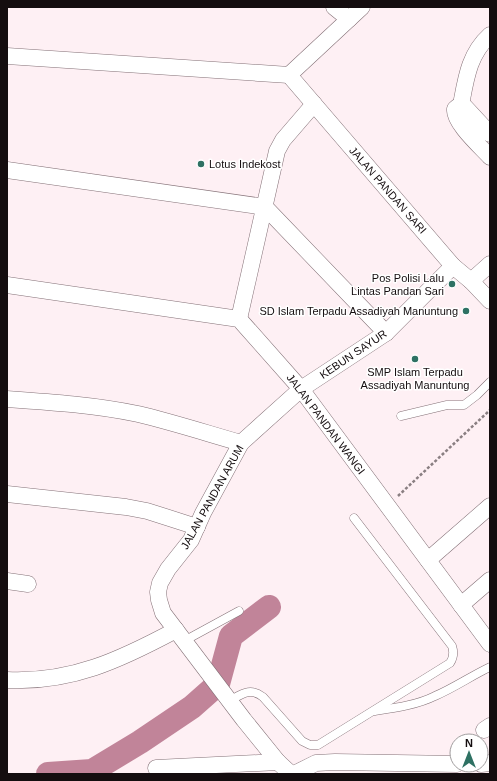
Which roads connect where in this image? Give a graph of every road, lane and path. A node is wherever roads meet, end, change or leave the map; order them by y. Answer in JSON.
{"nodes":[{"id":1,"x":334,"y":7,"type":"edge"},
{"id":2,"x":362,"y":7,"type":"edge"},
{"id":3,"x":349,"y":19,"type":"junction"},
{"id":4,"x":490,"y":35,"type":"edge"},
{"id":5,"x":7,"y":56,"type":"edge"},
{"id":6,"x":289,"y":75,"type":"junction"},
{"id":7,"x":314,"y":104,"type":"junction"},
{"id":8,"x":462,"y":105,"type":"junction"},
{"id":9,"x":490,"y":134,"type":"edge"},
{"id":10,"x":490,"y":157,"type":"edge"},
{"id":11,"x":7,"y":170,"type":"edge"},
{"id":12,"x":265,"y":207,"type":"junction"},
{"id":13,"x":490,"y":264,"type":"edge"},
{"id":14,"x":453,"y":266,"type":"junction"},
{"id":15,"x":471,"y":281,"type":"junction"},
{"id":16,"x":7,"y":285,"type":"edge"},
{"id":17,"x":490,"y":301,"type":"edge"},
{"id":18,"x":239,"y":319,"type":"junction"},
{"id":19,"x":386,"y":333,"type":"junction"},
{"id":20,"x":490,"y":382,"type":"edge"},
{"id":21,"x":302,"y":389,"type":"junction"},
{"id":22,"x":7,"y":398,"type":"edge"},
{"id":23,"x":490,"y":410,"type":"edge"},
{"id":24,"x":401,"y":416,"type":"dead end"},
{"id":25,"x":241,"y":443,"type":"junction"},
{"id":26,"x":7,"y":494,"type":"edge"},
{"id":27,"x":387,"y":506,"type":"junction"},
{"id":28,"x":490,"y":506,"type":"edge"},
{"id":29,"x":354,"y":518,"type":"dead end"},
{"id":30,"x":196,"y":527,"type":"junction"},
{"id":31,"x":428,"y":560,"type":"junction"},
{"id":32,"x":490,"y":580,"type":"edge"},
{"id":33,"x":7,"y":581,"type":"edge"},
{"id":34,"x":28,"y":584,"type":"dead end"},
{"id":35,"x":461,"y":605,"type":"junction"},
{"id":36,"x":239,"y":611,"type":"dead end"},
{"id":37,"x":180,"y":636,"type":"junction"},
{"id":38,"x":490,"y":644,"type":"edge"},
{"id":39,"x":490,"y":667,"type":"edge"},
{"id":40,"x":7,"y":680,"type":"edge"},
{"id":41,"x":221,"y":690,"type":"junction"},
{"id":42,"x":371,"y":712,"type":"junction"},
{"id":43,"x":278,"y":762,"type":"junction"},
{"id":44,"x":449,"y":764,"type":"edge"},
{"id":45,"x":156,"y":768,"type":"dead end"},
{"id":46,"x":292,"y":774,"type":"edge"}],
"edges":[{"from":1,"to":3,"type":"street"},
{"from":2,"to":3,"type":"street"},
{"from":3,"to":6,"type":"street"},
{"from":4,"to":8,"type":"street"},
{"from":5,"to":6,"type":"street"},
{"from":6,"to":7,"type":"street","name":"JALAN PANDAN SARI"},
{"from":7,"to":12,"type":"street"},
{"from":7,"to":14,"type":"street","name":"JALAN PANDAN SARI"},
{"from":8,"to":9,"type":"street"},
{"from":8,"to":10,"type":"street"},
{"from":11,"to":12,"type":"street"},
{"from":12,"to":18,"type":"street"},
{"from":12,"to":19,"type":"street"},
{"from":13,"to":15,"type":"street"},
{"from":14,"to":15,"type":"street","name":"JALAN PANDAN SARI"},
{"from":14,"to":19,"type":"street","name":"KEBUN SAYUR"},
{"from":15,"to":17,"type":"street","name":"JALAN PANDAN SARI"},
{"from":16,"to":18,"type":"street"},
{"from":18,"to":21,"type":"street","name":"JALAN PANDAN WANGI"},
{"from":19,"to":21,"type":"street","name":"KEBUN SAYUR"},
{"from":20,"to":24,"type":"lane"},
{"from":21,"to":25,"type":"street","name":"JALAN PANDAN ARUM"},
{"from":21,"to":27,"type":"street","name":"JALAN PANDAN WANGI"},
{"from":22,"to":25,"type":"street"},
{"from":23,"to":27,"type":"path"},
{"from":25,"to":30,"type":"street","name":"JALAN PANDAN ARUM"},
{"from":26,"to":30,"type":"street"},
{"from":27,"to":31,"type":"street","name":"JALAN PANDAN WANGI"},
{"from":28,"to":31,"type":"street"},
{"from":29,"to":42,"type":"lane"},
{"from":30,"to":37,"type":"street","name":"JALAN PANDAN ARUM"},
{"from":31,"to":35,"type":"street","name":"JALAN PANDAN WANGI"},
{"from":32,"to":35,"type":"street"},
{"from":33,"to":34,"type":"street"},
{"from":35,"to":38,"type":"street","name":"JALAN PANDAN WANGI"},
{"from":36,"to":37,"type":"lane"},
{"from":37,"to":40,"type":"street"},
{"from":37,"to":41,"type":"street","name":"JALAN PANDAN ARUM"},
{"from":39,"to":42,"type":"lane"},
{"from":41,"to":42,"type":"lane"},
{"from":41,"to":43,"type":"street","name":"JALAN PANDAN ARUM"},
{"from":43,"to":45,"type":"street"},
{"from":43,"to":46,"type":"street","name":"JALAN PANDAN ARUM"},
{"from":44,"to":46,"type":"street"}]}
